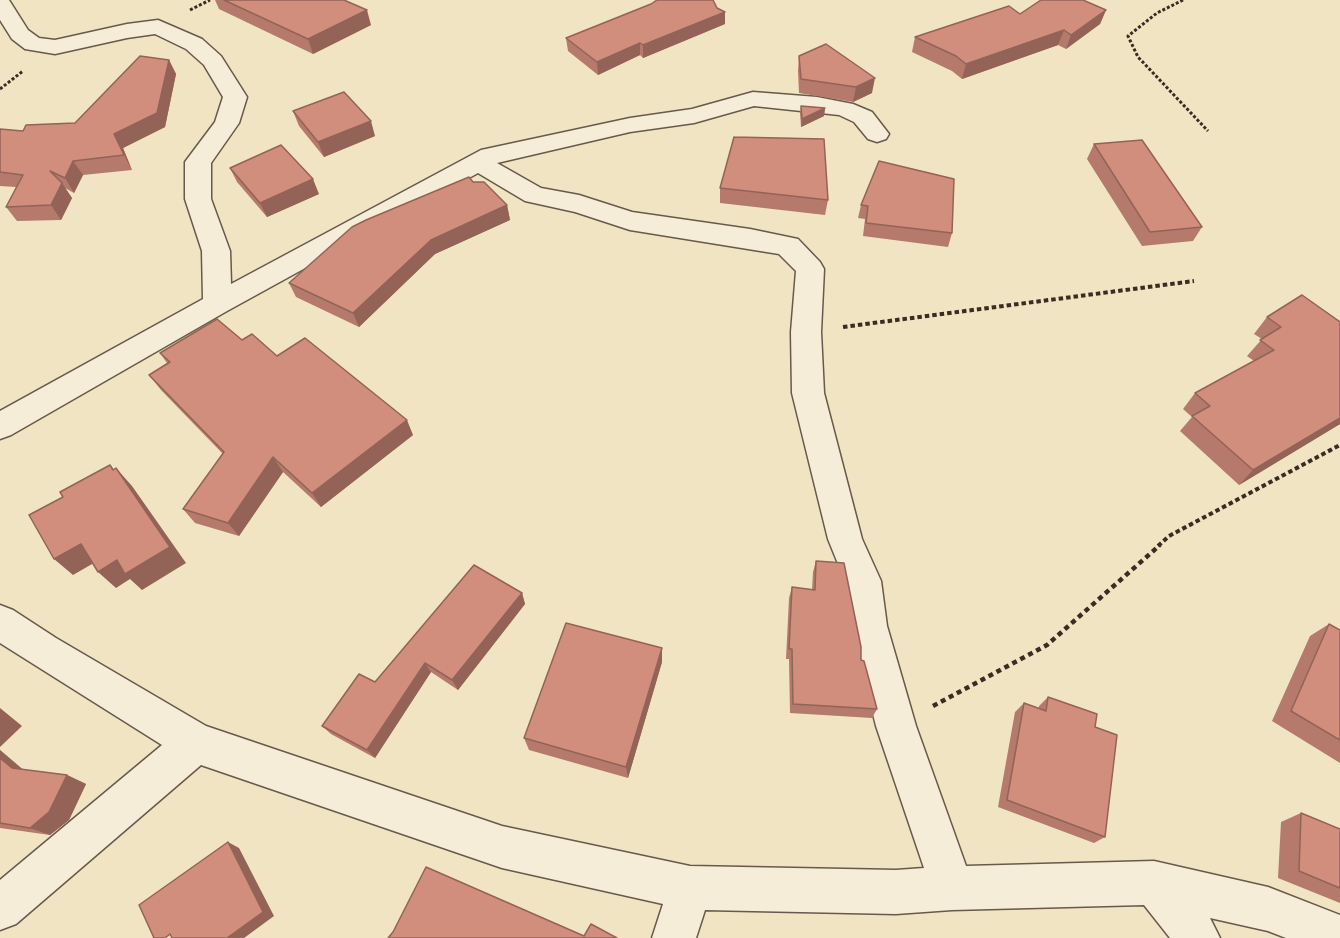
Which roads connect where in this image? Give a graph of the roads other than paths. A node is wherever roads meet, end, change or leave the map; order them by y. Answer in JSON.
{"nodes":[{"id":1,"x":0,"y":3,"type":"edge"},
{"id":2,"x":877,"y":134,"type":"dead end"},
{"id":3,"x":479,"y":163,"type":"junction"},
{"id":4,"x":217,"y":304,"type":"junction"},
{"id":5,"x":0,"y":426,"type":"edge"},
{"id":6,"x":0,"y":622,"type":"edge"},
{"id":7,"x":196,"y":743,"type":"junction"},
{"id":8,"x":1154,"y":883,"type":"junction"},
{"id":9,"x":690,"y":888,"type":"junction"},
{"id":10,"x":952,"y":888,"type":"junction"},
{"id":11,"x":0,"y":908,"type":"edge"},
{"id":12,"x":1340,"y":937,"type":"edge"},
{"id":13,"x":674,"y":938,"type":"edge"},
{"id":14,"x":1198,"y":938,"type":"edge"}],
"edges":[{"from":1,"to":4,"type":"street"},
{"from":2,"to":3,"type":"street"},
{"from":3,"to":4,"type":"street"},
{"from":3,"to":10,"type":"street"},
{"from":4,"to":5,"type":"street"},
{"from":6,"to":7,"type":"street"},
{"from":7,"to":9,"type":"street"},
{"from":7,"to":11,"type":"street"},
{"from":8,"to":10,"type":"street"},
{"from":8,"to":12,"type":"street"},
{"from":8,"to":14,"type":"street"},
{"from":9,"to":10,"type":"street"},
{"from":9,"to":13,"type":"street"}]}
